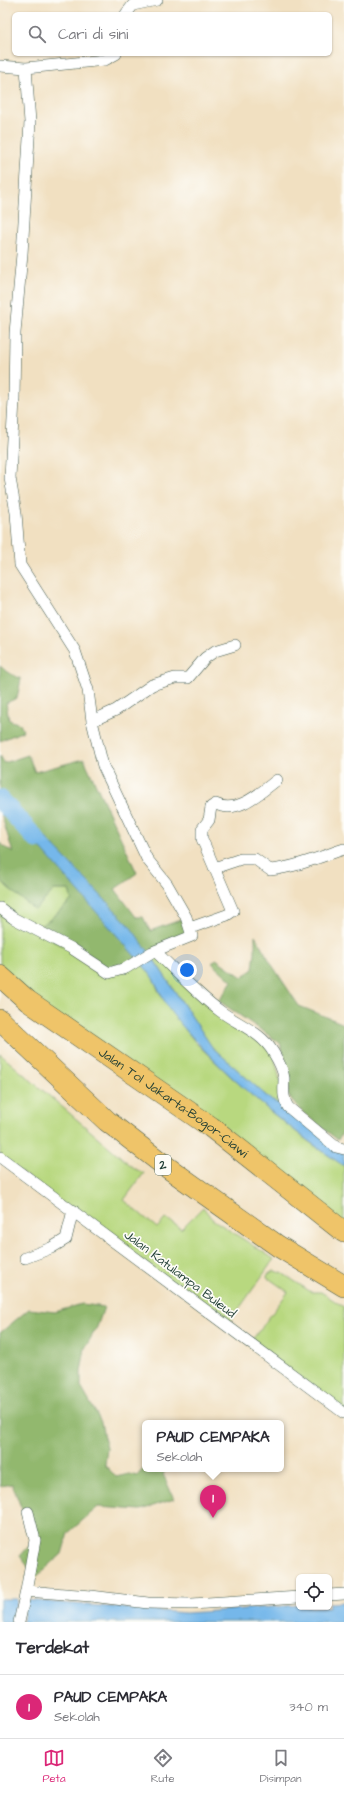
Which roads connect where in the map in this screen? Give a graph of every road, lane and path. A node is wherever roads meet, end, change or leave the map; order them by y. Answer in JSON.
{"nodes":[{"id":1,"x":157,"y":0,"type":"edge"},
{"id":2,"x":128,"y":12,"type":"edge"},
{"id":3,"x":112,"y":56,"type":"edge"},
{"id":4,"x":0,"y":66,"type":"edge"},
{"id":5,"x":26,"y":68,"type":"junction"},
{"id":6,"x":235,"y":645,"type":"dead end"},
{"id":7,"x":92,"y":721,"type":"junction"},
{"id":8,"x":277,"y":780,"type":"dead end"},
{"id":9,"x":344,"y":849,"type":"edge"},
{"id":10,"x":214,"y":868,"type":"junction"},
{"id":11,"x":0,"y":908,"type":"edge"},
{"id":12,"x":190,"y":928,"type":"junction"},
{"id":13,"x":153,"y":952,"type":"junction"},
{"id":14,"x":0,"y":976,"type":"edge"},
{"id":15,"x":0,"y":1020,"type":"edge"},
{"id":16,"x":344,"y":1149,"type":"edge"},
{"id":17,"x":0,"y":1158,"type":"edge"},
{"id":18,"x":73,"y":1210,"type":"junction"},
{"id":19,"x":344,"y":1232,"type":"edge"},
{"id":20,"x":25,"y":1258,"type":"dead end"},
{"id":21,"x":274,"y":1259,"type":"dead end"},
{"id":22,"x":344,"y":1286,"type":"edge"},
{"id":23,"x":344,"y":1297,"type":"edge"},
{"id":24,"x":344,"y":1413,"type":"edge"},
{"id":25,"x":28,"y":1512,"type":"dead end"},
{"id":26,"x":344,"y":1594,"type":"edge"},
{"id":27,"x":25,"y":1595,"type":"junction"},
{"id":28,"x":332,"y":1595,"type":"edge"},
{"id":29,"x":296,"y":1597,"type":"edge"},
{"id":30,"x":20,"y":1621,"type":"edge"}],
"edges":[{"from":1,"to":2,"type":"street"},
{"from":3,"to":5,"type":"street"},
{"from":4,"to":5,"type":"street"},
{"from":5,"to":7,"type":"street"},
{"from":6,"to":7,"type":"street"},
{"from":7,"to":12,"type":"street"},
{"from":8,"to":10,"type":"street"},
{"from":9,"to":10,"type":"street"},
{"from":10,"to":12,"type":"street"},
{"from":11,"to":13,"type":"street"},
{"from":12,"to":13,"type":"street"},
{"from":13,"to":16,"type":"street"},
{"from":14,"to":19,"type":"highway","name":"Jalan Tol Jakarta–Bogor–Ciawi"},
{"from":15,"to":22,"type":"highway","number":"2"},
{"from":17,"to":18,"type":"street","name":"Jalan Katulampa Buleud"},
{"from":18,"to":20,"type":"street"},
{"from":18,"to":24,"type":"street","name":"Jalan Katulampa Buleud"},
{"from":21,"to":23,"type":"highway"},
{"from":25,"to":27,"type":"street"},
{"from":26,"to":28,"type":"street"},
{"from":27,"to":29,"type":"street"},
{"from":27,"to":30,"type":"street"}]}
